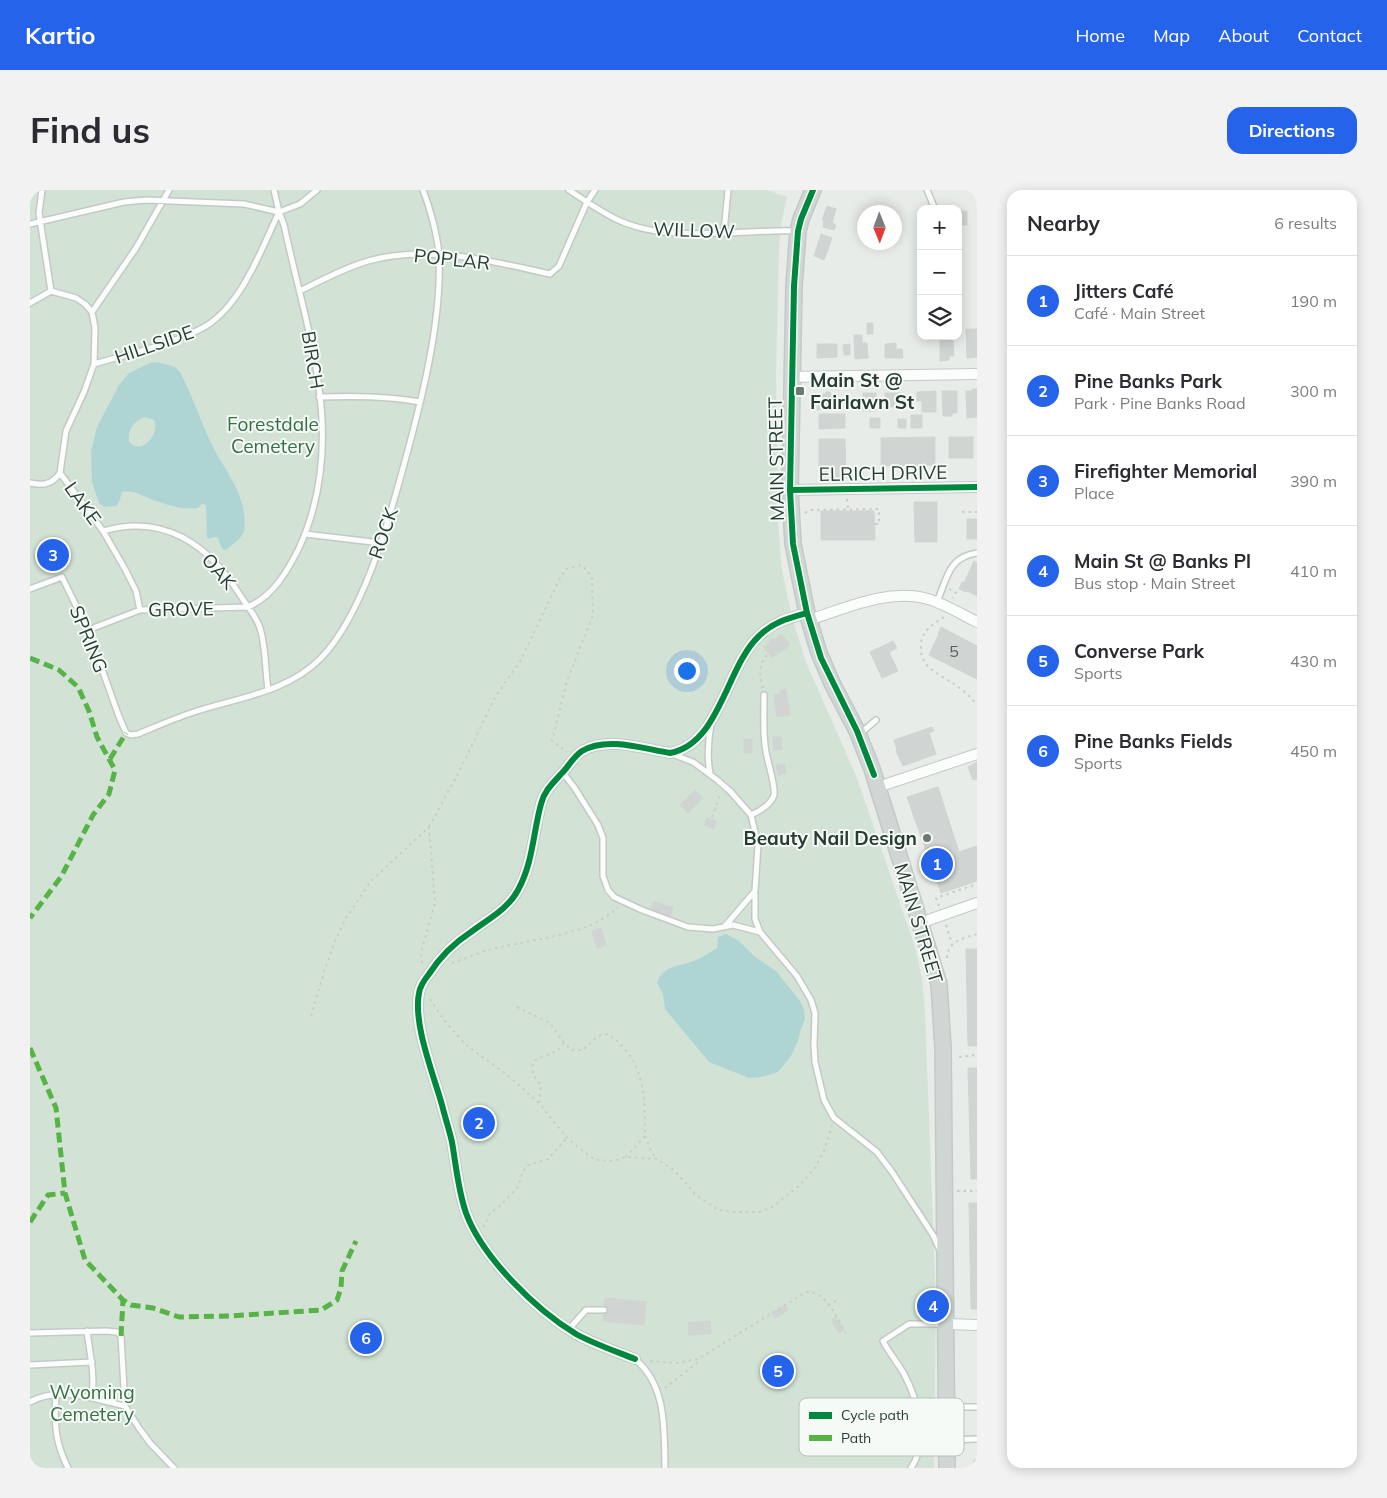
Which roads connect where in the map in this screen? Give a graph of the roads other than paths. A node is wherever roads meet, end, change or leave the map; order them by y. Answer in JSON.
{"nodes":[{"id":1,"x":42,"y":190,"type":"edge"},
{"id":2,"x":169,"y":190,"type":"edge"},
{"id":3,"x":274,"y":190,"type":"edge"},
{"id":4,"x":317,"y":190,"type":"edge"},
{"id":5,"x":424,"y":190,"type":"edge"},
{"id":6,"x":569,"y":190,"type":"edge"},
{"id":7,"x":595,"y":190,"type":"edge"},
{"id":8,"x":728,"y":190,"type":"edge"},
{"id":9,"x":813,"y":190,"type":"edge"},
{"id":10,"x":927,"y":190,"type":"edge"},
{"id":11,"x":163,"y":201,"type":"junction"},
{"id":12,"x":587,"y":202,"type":"junction"},
{"id":13,"x":933,"y":205,"type":"edge"},
{"id":14,"x":279,"y":212,"type":"junction"},
{"id":15,"x":40,"y":221,"type":"junction"},
{"id":16,"x":30,"y":224,"type":"edge"},
{"id":17,"x":798,"y":231,"type":"junction"},
{"id":18,"x":724,"y":232,"type":"junction"},
{"id":19,"x":439,"y":255,"type":"junction"},
{"id":20,"x":51,"y":290,"type":"junction"},
{"id":21,"x":300,"y":291,"type":"junction"},
{"id":22,"x":30,"y":303,"type":"edge"},
{"id":23,"x":92,"y":312,"type":"junction"},
{"id":24,"x":94,"y":364,"type":"junction"},
{"id":25,"x":977,"y":374,"type":"edge"},
{"id":26,"x":791,"y":377,"type":"junction"},
{"id":27,"x":320,"y":397,"type":"junction"},
{"id":28,"x":420,"y":402,"type":"junction"},
{"id":29,"x":60,"y":473,"type":"junction"},
{"id":30,"x":30,"y":483,"type":"edge"},
{"id":31,"x":977,"y":487,"type":"edge"},
{"id":32,"x":790,"y":490,"type":"junction"},
{"id":33,"x":103,"y":531,"type":"junction"},
{"id":34,"x":305,"y":534,"type":"junction"},
{"id":35,"x":381,"y":543,"type":"junction"},
{"id":36,"x":977,"y":553,"type":"edge"},
{"id":37,"x":30,"y":589,"type":"edge"},
{"id":38,"x":937,"y":602,"type":"junction"},
{"id":39,"x":248,"y":607,"type":"junction"},
{"id":40,"x":140,"y":610,"type":"junction"},
{"id":41,"x":808,"y":617,"type":"junction"},
{"id":42,"x":977,"y":622,"type":"edge"},
{"id":43,"x":88,"y":630,"type":"junction"},
{"id":44,"x":268,"y":689,"type":"junction"},
{"id":45,"x":764,"y":695,"type":"road end"},
{"id":46,"x":876,"y":720,"type":"dead end"},
{"id":47,"x":712,"y":721,"type":"junction"},
{"id":48,"x":126,"y":734,"type":"joint"},
{"id":49,"x":858,"y":735,"type":"junction"},
{"id":50,"x":670,"y":753,"type":"junction"},
{"id":51,"x":977,"y":754,"type":"edge"},
{"id":52,"x":563,"y":772,"type":"junction"},
{"id":53,"x":710,"y":774,"type":"junction"},
{"id":54,"x":878,"y":787,"type":"junction"},
{"id":55,"x":751,"y":815,"type":"junction"},
{"id":56,"x":755,"y":891,"type":"junction"},
{"id":57,"x":977,"y":903,"type":"edge"},
{"id":58,"x":920,"y":923,"type":"junction"},
{"id":59,"x":725,"y":926,"type":"junction"},
{"id":60,"x":760,"y":932,"type":"junction"},
{"id":61,"x":945,"y":1260,"type":"junction"},
{"id":62,"x":604,"y":1310,"type":"dead end"},
{"id":63,"x":947,"y":1324,"type":"junction"},
{"id":64,"x":977,"y":1325,"type":"edge"},
{"id":65,"x":569,"y":1329,"type":"junction"},
{"id":66,"x":87,"y":1331,"type":"junction"},
{"id":67,"x":30,"y":1332,"type":"edge"},
{"id":68,"x":635,"y":1359,"type":"joint"},
{"id":69,"x":92,"y":1362,"type":"junction"},
{"id":70,"x":30,"y":1365,"type":"edge"},
{"id":71,"x":56,"y":1395,"type":"junction"},
{"id":72,"x":92,"y":1397,"type":"junction"},
{"id":73,"x":914,"y":1398,"type":"edge"},
{"id":74,"x":946,"y":1398,"type":"edge"},
{"id":75,"x":30,"y":1402,"type":"edge"},
{"id":76,"x":125,"y":1406,"type":"junction"},
{"id":77,"x":964,"y":1407,"type":"edge"},
{"id":78,"x":977,"y":1407,"type":"edge"},
{"id":79,"x":964,"y":1439,"type":"edge"},
{"id":80,"x":977,"y":1439,"type":"edge"},
{"id":81,"x":916,"y":1456,"type":"edge"},
{"id":82,"x":977,"y":1463,"type":"edge"},
{"id":83,"x":68,"y":1468,"type":"edge"},
{"id":84,"x":174,"y":1468,"type":"edge"},
{"id":85,"x":665,"y":1468,"type":"edge"},
{"id":86,"x":911,"y":1468,"type":"edge"},
{"id":87,"x":976,"y":1468,"type":"edge"}],
"edges":[{"from":1,"to":15,"type":"lane"},
{"from":2,"to":11,"type":"lane"},
{"from":3,"to":14,"type":"lane"},
{"from":4,"to":14,"type":"lane"},
{"from":5,"to":19,"type":"lane","name":"ROCK"},
{"from":6,"to":12,"type":"lane","name":"WILLOW"},
{"from":7,"to":12,"type":"lane"},
{"from":8,"to":18,"type":"lane"},
{"from":9,"to":17,"type":"main road","name":"MAIN STREET"},
{"from":10,"to":13,"type":"lane"},
{"from":11,"to":14,"type":"lane"},
{"from":11,"to":15,"type":"lane"},
{"from":11,"to":23,"type":"lane"},
{"from":12,"to":18,"type":"lane","name":"WILLOW"},
{"from":12,"to":19,"type":"lane","name":"POPLAR"},
{"from":14,"to":21,"type":"lane","name":"BIRCH"},
{"from":14,"to":24,"type":"lane","name":"HILLSIDE"},
{"from":15,"to":16,"type":"lane"},
{"from":15,"to":20,"type":"lane"},
{"from":17,"to":18,"type":"lane","name":"WILLOW"},
{"from":17,"to":26,"type":"main road","name":"MAIN STREET"},
{"from":19,"to":21,"type":"lane","name":"POPLAR"},
{"from":19,"to":28,"type":"lane","name":"ROCK"},
{"from":20,"to":22,"type":"lane"},
{"from":20,"to":23,"type":"lane"},
{"from":21,"to":27,"type":"lane","name":"BIRCH"},
{"from":23,"to":24,"type":"lane","name":"LAKE"},
{"from":24,"to":29,"type":"lane","name":"LAKE"},
{"from":25,"to":26,"type":"street"},
{"from":26,"to":32,"type":"main road","name":"MAIN STREET"},
{"from":27,"to":28,"type":"lane"},
{"from":27,"to":34,"type":"lane","name":"BIRCH"},
{"from":28,"to":35,"type":"lane","name":"ROCK"},
{"from":29,"to":30,"type":"lane"},
{"from":29,"to":33,"type":"lane","name":"LAKE"},
{"from":31,"to":32,"type":"street","name":"ELRICH DRIVE"},
{"from":32,"to":41,"type":"main road","name":"MAIN STREET"},
{"from":33,"to":39,"type":"lane","name":"OAK"},
{"from":33,"to":40,"type":"lane","name":"LAKE"},
{"from":34,"to":35,"type":"lane"},
{"from":34,"to":39,"type":"lane","name":"BIRCH"},
{"from":35,"to":44,"type":"lane","name":"ROCK"},
{"from":36,"to":38,"type":"lane"},
{"from":37,"to":43,"type":"lane","name":"SPRING"},
{"from":38,"to":41,"type":"street"},
{"from":38,"to":42,"type":"street"},
{"from":39,"to":40,"type":"lane","name":"GROVE"},
{"from":39,"to":44,"type":"lane","name":"OAK"},
{"from":40,"to":43,"type":"lane","name":"GROVE"},
{"from":41,"to":47,"type":"street"},
{"from":41,"to":49,"type":"main road","name":"MAIN STREET"},
{"from":43,"to":48,"type":"lane","name":"SPRING"},
{"from":44,"to":48,"type":"lane","name":"ROCK"},
{"from":45,"to":55,"type":"lane"},
{"from":46,"to":49,"type":"lane"},
{"from":47,"to":50,"type":"street"},
{"from":47,"to":53,"type":"lane"},
{"from":49,"to":54,"type":"main road","name":"MAIN STREET"},
{"from":50,"to":52,"type":"street"},
{"from":50,"to":53,"type":"lane"},
{"from":51,"to":54,"type":"street"},
{"from":52,"to":59,"type":"lane"},
{"from":52,"to":65,"type":"street"},
{"from":53,"to":55,"type":"lane"},
{"from":54,"to":58,"type":"main road","name":"MAIN STREET"},
{"from":55,"to":56,"type":"lane"},
{"from":56,"to":59,"type":"lane"},
{"from":56,"to":60,"type":"lane"},
{"from":57,"to":58,"type":"street"},
{"from":58,"to":61,"type":"main road","name":"MAIN STREET"},
{"from":59,"to":60,"type":"lane"},
{"from":60,"to":61,"type":"lane"},
{"from":61,"to":63,"type":"main road","name":"MAIN STREET"},
{"from":62,"to":65,"type":"lane"},
{"from":63,"to":64,"type":"street"},
{"from":63,"to":73,"type":"lane"},
{"from":63,"to":74,"type":"main road","name":"MAIN STREET"},
{"from":65,"to":68,"type":"street"},
{"from":66,"to":67,"type":"lane"},
{"from":66,"to":69,"type":"lane"},
{"from":66,"to":76,"type":"lane"},
{"from":68,"to":85,"type":"lane"},
{"from":69,"to":70,"type":"lane"},
{"from":69,"to":72,"type":"lane"},
{"from":71,"to":72,"type":"lane"},
{"from":71,"to":75,"type":"lane"},
{"from":71,"to":83,"type":"lane"},
{"from":72,"to":76,"type":"lane"},
{"from":76,"to":84,"type":"lane"},
{"from":77,"to":78,"type":"lane"},
{"from":79,"to":80,"type":"lane"},
{"from":81,"to":86,"type":"lane"},
{"from":82,"to":87,"type":"lane"}]}
